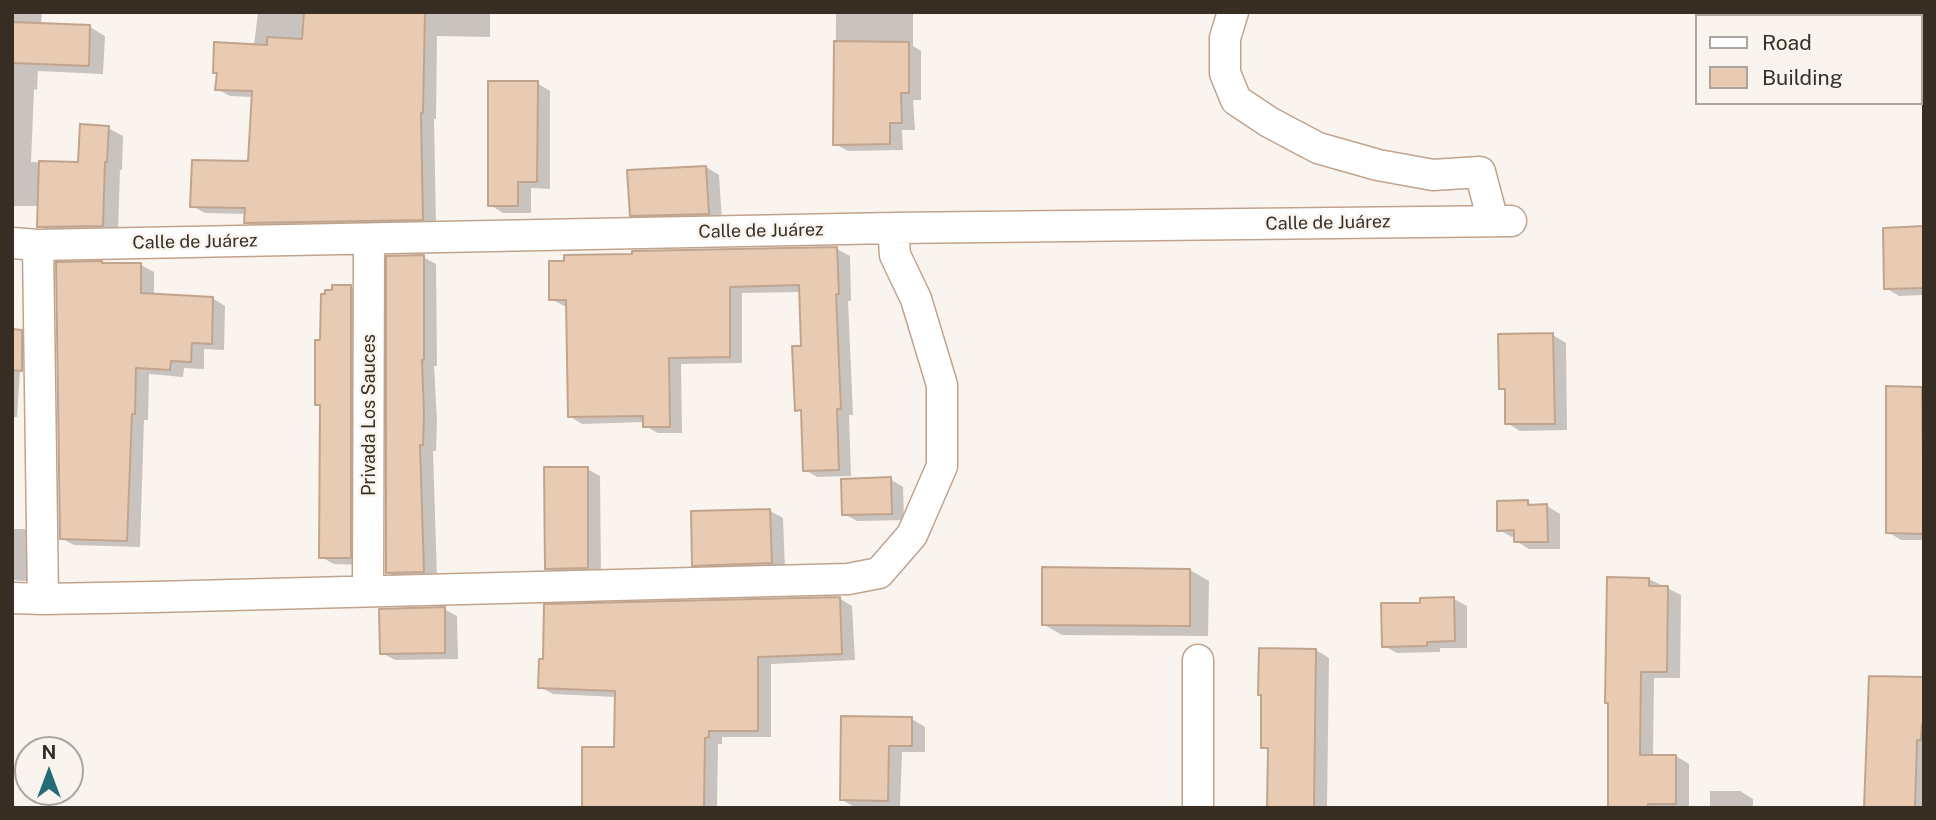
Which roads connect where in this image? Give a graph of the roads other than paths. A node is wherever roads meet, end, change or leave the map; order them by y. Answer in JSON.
{"nodes":[{"id":1,"x":1233,"y":12,"type":"edge"},
{"id":2,"x":893,"y":229,"type":"junction"},
{"id":3,"x":369,"y":239,"type":"junction"},
{"id":4,"x":25,"y":244,"type":"edge"},
{"id":5,"x":368,"y":590,"type":"junction"},
{"id":6,"x":12,"y":598,"type":"edge"},
{"id":7,"x":43,"y":599,"type":"junction"},
{"id":8,"x":1198,"y":660,"type":"dead end"},
{"id":9,"x":1198,"y":808,"type":"edge"}],
"edges":[{"from":1,"to":2,"type":"street","name":"Calle de Juárez"},
{"from":2,"to":3,"type":"street","name":"Calle de Juárez"},
{"from":2,"to":5,"type":"street"},
{"from":3,"to":4,"type":"street","name":"Calle de Juárez"},
{"from":3,"to":5,"type":"street","name":"Privada Los Sauces"},
{"from":4,"to":7,"type":"street"},
{"from":5,"to":7,"type":"street"},
{"from":6,"to":7,"type":"street"},
{"from":8,"to":9,"type":"street"}]}
